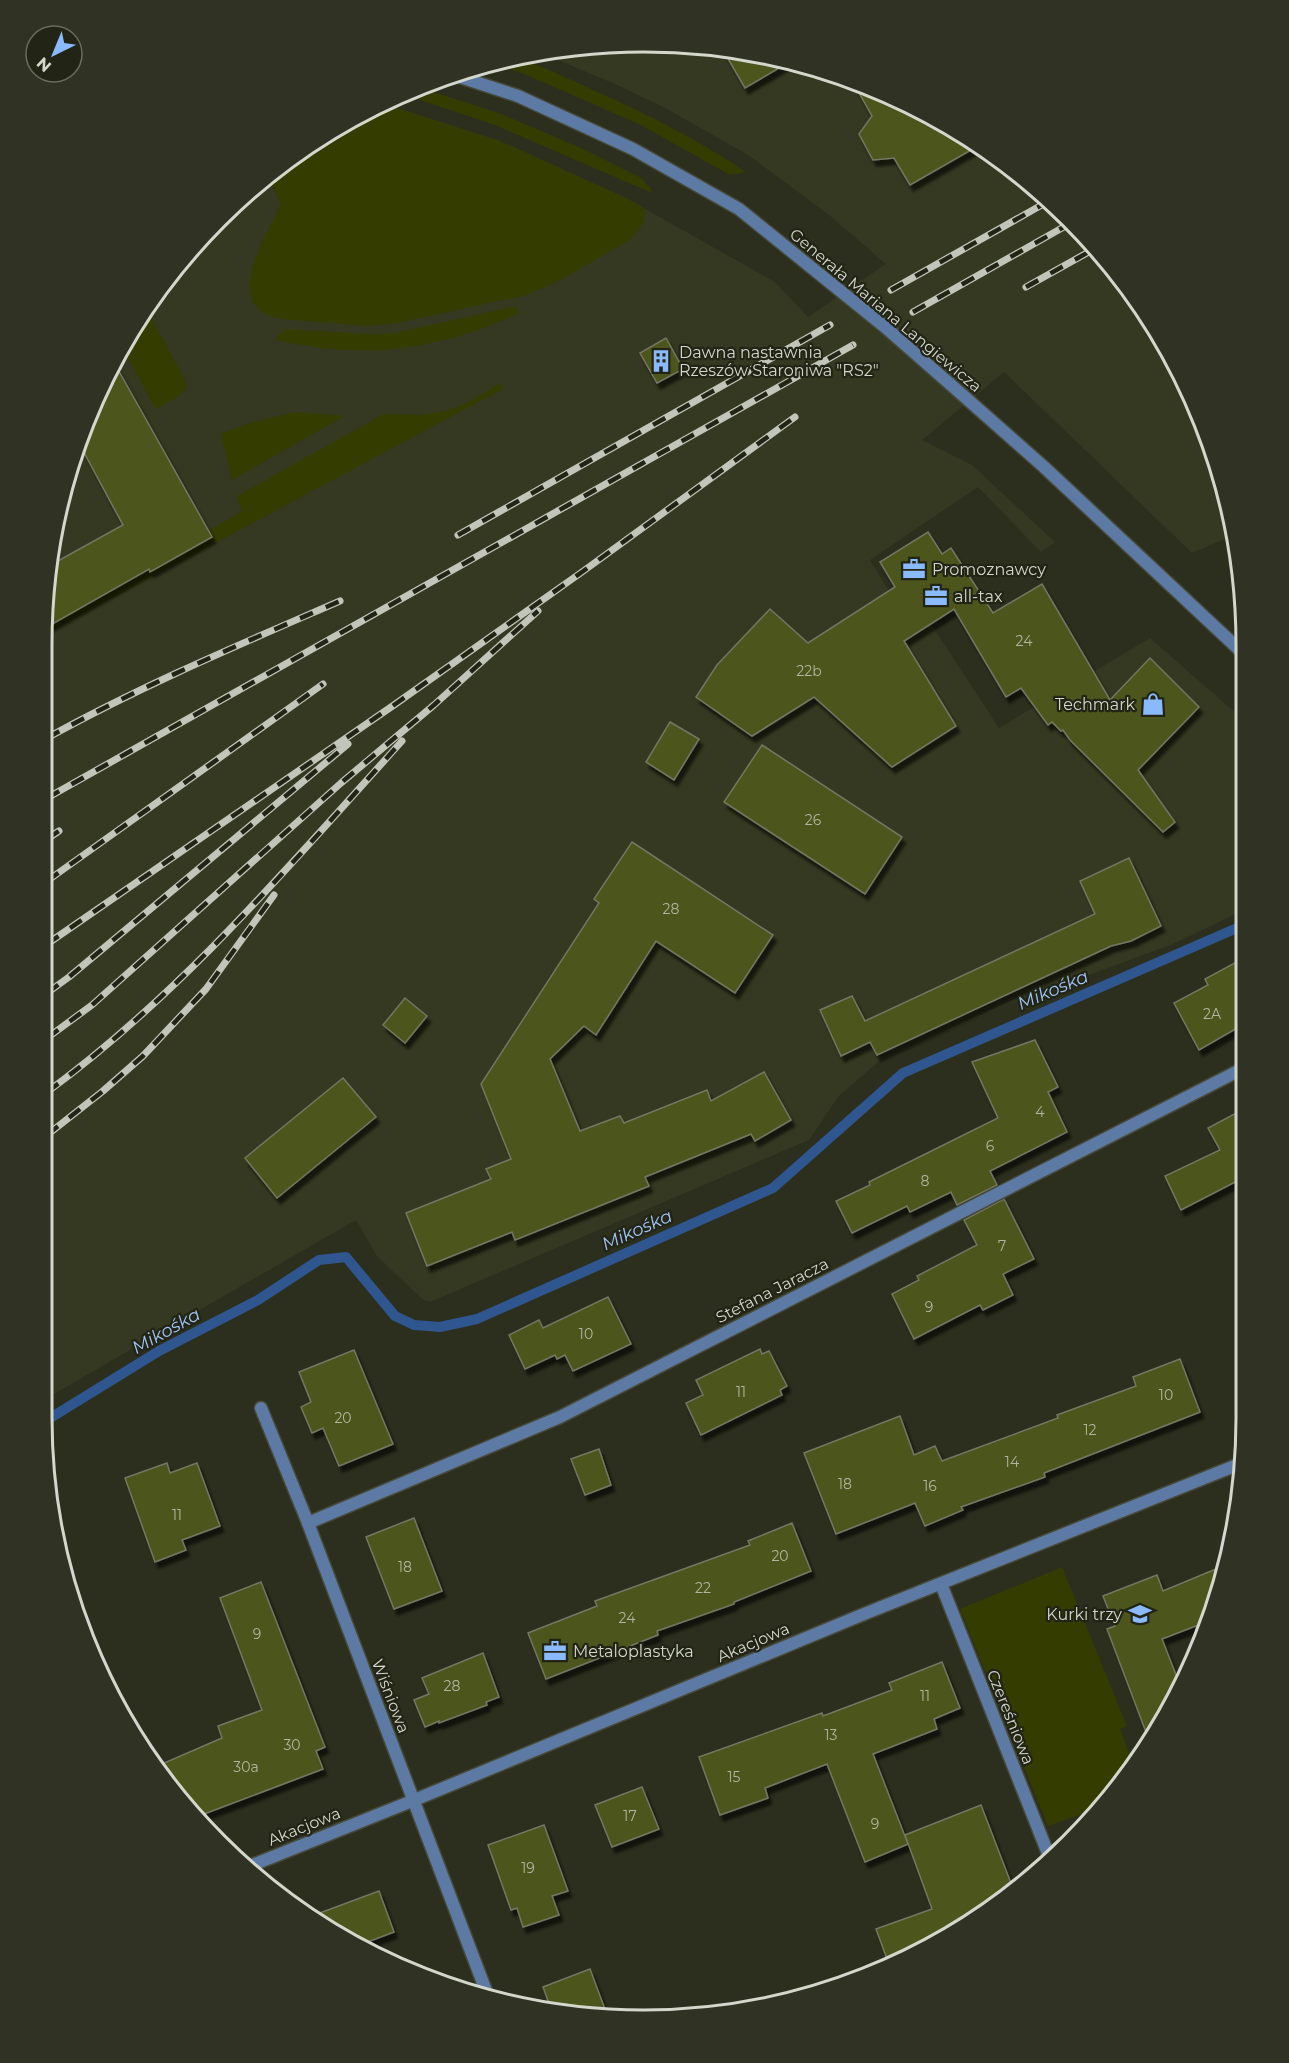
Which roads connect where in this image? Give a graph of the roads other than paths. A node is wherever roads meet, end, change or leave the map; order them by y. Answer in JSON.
{"nodes":[{"id":1,"x":468,"y":80,"type":"edge"},
{"id":2,"x":1236,"y":647,"type":"edge"},
{"id":3,"x":1236,"y":1072,"type":"edge"},
{"id":4,"x":261,"y":1408,"type":"dead end"},
{"id":5,"x":1234,"y":1466,"type":"edge"},
{"id":6,"x":308,"y":1523,"type":"junction"},
{"id":7,"x":941,"y":1584,"type":"junction"},
{"id":8,"x":412,"y":1801,"type":"junction"},
{"id":9,"x":1047,"y":1852,"type":"edge"},
{"id":10,"x":254,"y":1864,"type":"edge"},
{"id":11,"x":485,"y":1988,"type":"edge"}],
"edges":[{"from":1,"to":2,"type":"street","name":"Generała Mariana Langiewicza"},
{"from":3,"to":6,"type":"street","name":"Stefana Jaracza"},
{"from":4,"to":6,"type":"street","name":"Wiśniowa"},
{"from":5,"to":7,"type":"street","name":"Akacjowa"},
{"from":6,"to":8,"type":"street","name":"Wiśniowa"},
{"from":7,"to":8,"type":"street","name":"Akacjowa"},
{"from":7,"to":9,"type":"street","name":"Czereśniowa"},
{"from":8,"to":10,"type":"street","name":"Akacjowa"},
{"from":8,"to":11,"type":"street","name":"Wiśniowa"}]}
